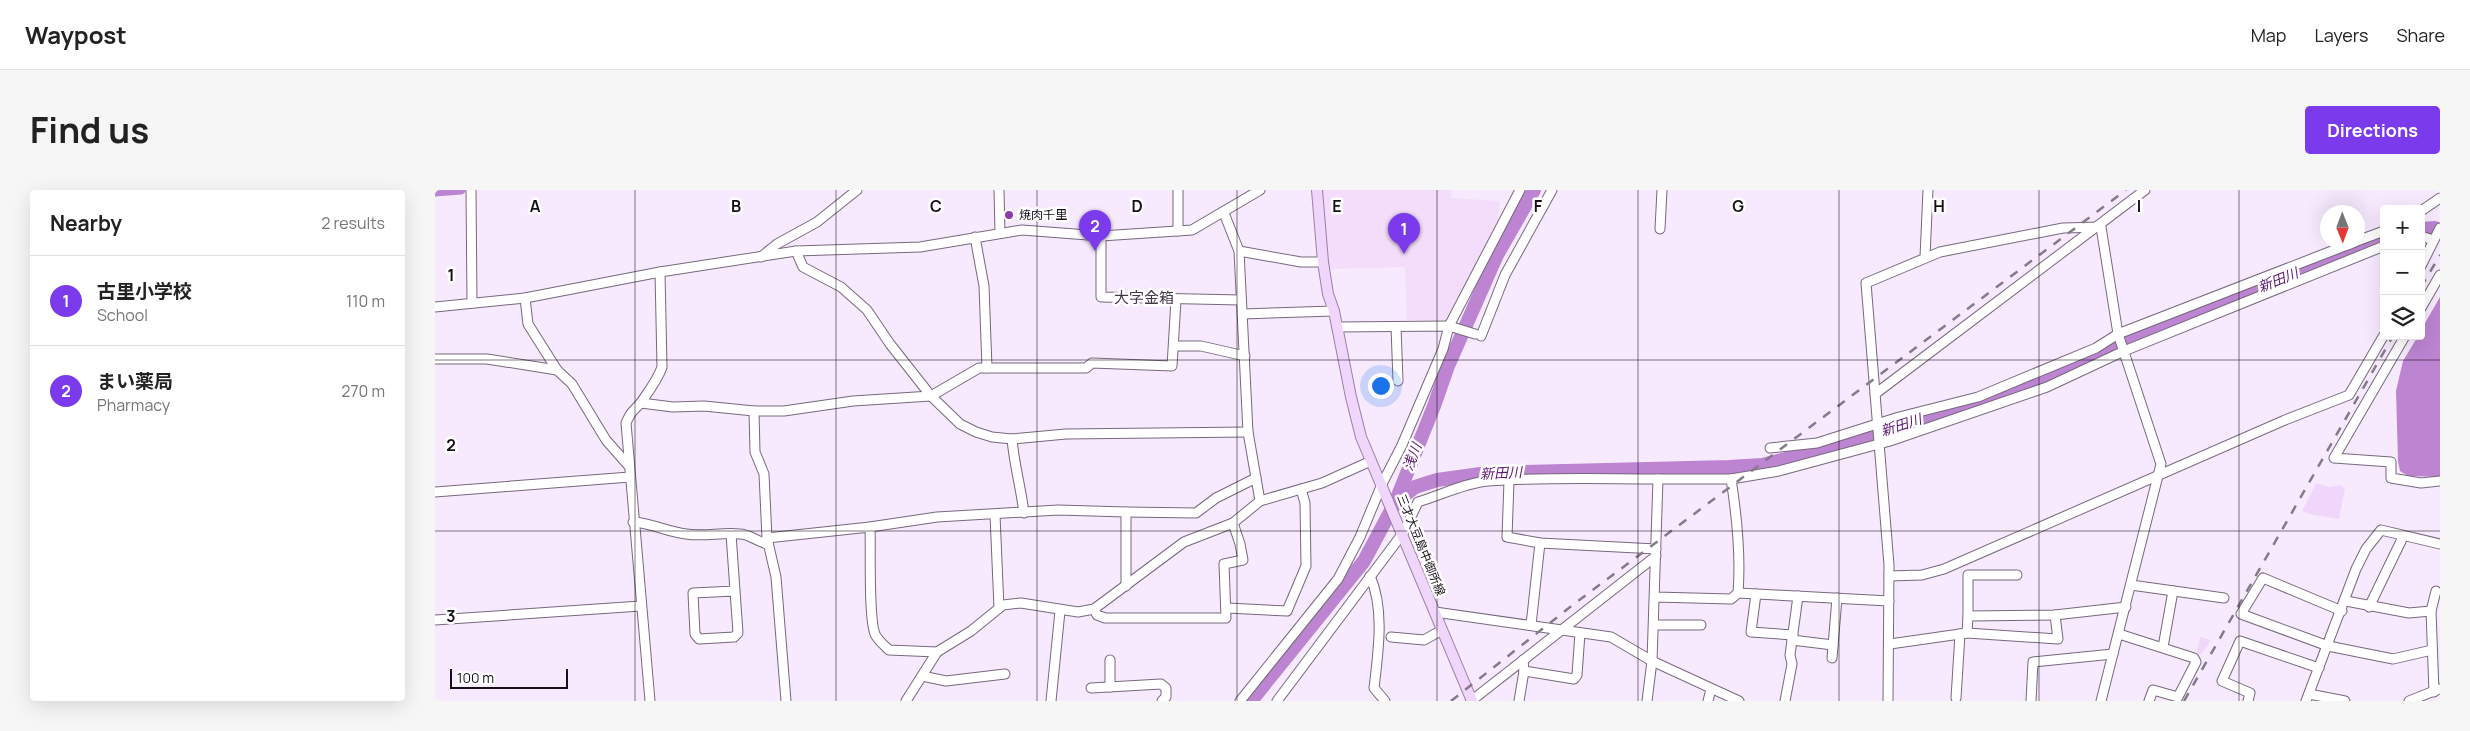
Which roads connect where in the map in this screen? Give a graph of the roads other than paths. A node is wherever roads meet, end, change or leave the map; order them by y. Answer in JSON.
{"nodes":[{"id":1,"x":471,"y":190,"type":"edge"},
{"id":2,"x":857,"y":190,"type":"edge"},
{"id":3,"x":999,"y":190,"type":"edge"},
{"id":4,"x":1179,"y":190,"type":"edge"},
{"id":5,"x":1260,"y":190,"type":"edge"},
{"id":6,"x":1317,"y":190,"type":"edge"},
{"id":7,"x":1520,"y":190,"type":"edge"},
{"id":8,"x":1552,"y":190,"type":"edge"},
{"id":9,"x":1662,"y":190,"type":"edge"},
{"id":10,"x":1928,"y":190,"type":"edge"},
{"id":11,"x":2145,"y":190,"type":"edge"},
{"id":12,"x":2437,"y":190,"type":"edge"},
{"id":13,"x":2440,"y":196,"type":"edge"},
{"id":14,"x":2425,"y":208,"type":"edge"},
{"id":15,"x":1224,"y":213,"type":"junction"},
{"id":16,"x":2096,"y":228,"type":"junction"},
{"id":17,"x":2440,"y":228,"type":"edge"},
{"id":18,"x":1660,"y":229,"type":"dead end"},
{"id":19,"x":1178,"y":232,"type":"junction"},
{"id":20,"x":1000,"y":233,"type":"junction"},
{"id":21,"x":2380,"y":233,"type":"edge"},
{"id":22,"x":1101,"y":236,"type":"junction"},
{"id":23,"x":975,"y":237,"type":"junction"},
{"id":24,"x":2425,"y":237,"type":"edge"},
{"id":25,"x":2365,"y":238,"type":"edge"},
{"id":26,"x":2434,"y":239,"type":"junction"},
{"id":27,"x":2380,"y":247,"type":"edge"},
{"id":28,"x":2337,"y":250,"type":"edge"},
{"id":29,"x":796,"y":251,"type":"junction"},
{"id":30,"x":1239,"y":251,"type":"junction"},
{"id":31,"x":1925,"y":257,"type":"junction"},
{"id":32,"x":761,"y":258,"type":"junction"},
{"id":33,"x":2425,"y":258,"type":"edge"},
{"id":34,"x":1323,"y":262,"type":"junction"},
{"id":35,"x":660,"y":272,"type":"junction"},
{"id":36,"x":2440,"y":275,"type":"edge"},
{"id":37,"x":525,"y":298,"type":"junction"},
{"id":38,"x":1176,"y":300,"type":"junction"},
{"id":39,"x":1241,"y":300,"type":"junction"},
{"id":40,"x":2425,"y":301,"type":"edge"},
{"id":41,"x":472,"y":303,"type":"junction"},
{"id":42,"x":435,"y":307,"type":"edge"},
{"id":43,"x":1334,"y":311,"type":"junction"},
{"id":44,"x":1243,"y":314,"type":"junction"},
{"id":45,"x":1337,"y":327,"type":"junction"},
{"id":46,"x":1395,"y":327,"type":"junction"},
{"id":47,"x":1452,"y":328,"type":"junction"},
{"id":48,"x":2381,"y":340,"type":"edge"},
{"id":49,"x":2403,"y":340,"type":"edge"},
{"id":50,"x":2121,"y":343,"type":"junction"},
{"id":51,"x":1174,"y":346,"type":"junction"},
{"id":52,"x":1245,"y":356,"type":"junction"},
{"id":53,"x":435,"y":359,"type":"edge"},
{"id":54,"x":987,"y":368,"type":"junction"},
{"id":55,"x":557,"y":370,"type":"junction"},
{"id":56,"x":1398,"y":381,"type":"dead end"},
{"id":57,"x":1875,"y":394,"type":"junction"},
{"id":58,"x":931,"y":396,"type":"junction"},
{"id":59,"x":641,"y":403,"type":"junction"},
{"id":60,"x":754,"y":411,"type":"junction"},
{"id":61,"x":1878,"y":426,"type":"junction"},
{"id":62,"x":1248,"y":432,"type":"junction"},
{"id":63,"x":1012,"y":439,"type":"junction"},
{"id":64,"x":1879,"y":442,"type":"junction"},
{"id":65,"x":1770,"y":448,"type":"dead end"},
{"id":66,"x":1371,"y":461,"type":"junction"},
{"id":67,"x":628,"y":466,"type":"junction"},
{"id":68,"x":2159,"y":476,"type":"junction"},
{"id":69,"x":629,"y":477,"type":"junction"},
{"id":70,"x":1256,"y":478,"type":"junction"},
{"id":71,"x":1658,"y":479,"type":"junction"},
{"id":72,"x":1731,"y":479,"type":"junction"},
{"id":73,"x":2440,"y":481,"type":"edge"},
{"id":74,"x":1509,"y":482,"type":"junction"},
{"id":75,"x":1383,"y":487,"type":"junction"},
{"id":76,"x":1301,"y":489,"type":"junction"},
{"id":77,"x":435,"y":492,"type":"edge"},
{"id":78,"x":1260,"y":501,"type":"junction"},
{"id":79,"x":1126,"y":512,"type":"junction"},
{"id":80,"x":1024,"y":513,"type":"junction"},
{"id":81,"x":995,"y":515,"type":"junction"},
{"id":82,"x":633,"y":522,"type":"junction"},
{"id":83,"x":1233,"y":522,"type":"junction"},
{"id":84,"x":871,"y":527,"type":"junction"},
{"id":85,"x":1403,"y":533,"type":"junction"},
{"id":86,"x":731,"y":534,"type":"junction"},
{"id":87,"x":2403,"y":536,"type":"junction"},
{"id":88,"x":768,"y":541,"type":"junction"},
{"id":89,"x":1540,"y":543,"type":"junction"},
{"id":90,"x":2440,"y":544,"type":"edge"},
{"id":91,"x":1656,"y":553,"type":"junction"},
{"id":92,"x":2017,"y":575,"type":"dead end"},
{"id":93,"x":1369,"y":576,"type":"junction"},
{"id":94,"x":1889,"y":576,"type":"junction"},
{"id":95,"x":2131,"y":585,"type":"junction"},
{"id":96,"x":1126,"y":586,"type":"junction"},
{"id":97,"x":735,"y":591,"type":"junction"},
{"id":98,"x":2173,"y":591,"type":"junction"},
{"id":99,"x":2436,"y":591,"type":"dead end"},
{"id":100,"x":1738,"y":594,"type":"junction"},
{"id":101,"x":1756,"y":594,"type":"junction"},
{"id":102,"x":1798,"y":596,"type":"junction"},
{"id":103,"x":1655,"y":597,"type":"junction"},
{"id":104,"x":1837,"y":598,"type":"junction"},
{"id":105,"x":2224,"y":598,"type":"dead end"},
{"id":106,"x":1889,"y":601,"type":"junction"},
{"id":107,"x":2346,"y":602,"type":"junction"},
{"id":108,"x":641,"y":606,"type":"junction"},
{"id":109,"x":2126,"y":607,"type":"junction"},
{"id":110,"x":2369,"y":607,"type":"junction"},
{"id":111,"x":999,"y":608,"type":"junction"},
{"id":112,"x":1093,"y":608,"type":"junction"},
{"id":113,"x":1227,"y":608,"type":"junction"},
{"id":114,"x":1060,"y":611,"type":"junction"},
{"id":115,"x":2342,"y":611,"type":"junction"},
{"id":116,"x":2431,"y":611,"type":"junction"},
{"id":117,"x":1435,"y":612,"type":"junction"},
{"id":118,"x":2055,"y":615,"type":"junction"},
{"id":119,"x":1968,"y":616,"type":"junction"},
{"id":120,"x":435,"y":620,"type":"edge"},
{"id":121,"x":1531,"y":625,"type":"junction"},
{"id":122,"x":1653,"y":625,"type":"junction"},
{"id":123,"x":1701,"y":625,"type":"dead end"},
{"id":124,"x":1442,"y":630,"type":"junction"},
{"id":125,"x":1561,"y":631,"type":"junction"},
{"id":126,"x":1580,"y":633,"type":"junction"},
{"id":127,"x":1964,"y":634,"type":"junction"},
{"id":128,"x":2119,"y":634,"type":"junction"},
{"id":129,"x":1792,"y":637,"type":"junction"},
{"id":130,"x":1391,"y":638,"type":"dead end"},
{"id":131,"x":1890,"y":644,"type":"junction"},
{"id":132,"x":1833,"y":645,"type":"junction"},
{"id":133,"x":2328,"y":646,"type":"junction"},
{"id":134,"x":2163,"y":647,"type":"junction"},
{"id":135,"x":2432,"y":650,"type":"junction"},
{"id":136,"x":937,"y":652,"type":"junction"},
{"id":137,"x":2113,"y":654,"type":"junction"},
{"id":138,"x":1832,"y":658,"type":"dead end"},
{"id":139,"x":1110,"y":660,"type":"dead end"},
{"id":140,"x":1523,"y":660,"type":"junction"},
{"id":141,"x":1652,"y":661,"type":"junction"},
{"id":142,"x":2319,"y":668,"type":"junction"},
{"id":143,"x":1524,"y":671,"type":"junction"},
{"id":144,"x":1005,"y":674,"type":"dead end"},
{"id":145,"x":922,"y":676,"type":"junction"},
{"id":146,"x":1109,"y":687,"type":"junction"},
{"id":147,"x":1091,"y":688,"type":"dead end"},
{"id":148,"x":1711,"y":690,"type":"junction"},
{"id":149,"x":2437,"y":690,"type":"edge"},
{"id":150,"x":2308,"y":697,"type":"edge"},
{"id":151,"x":1956,"y":698,"type":"dead end"},
{"id":152,"x":651,"y":701,"type":"edge"},
{"id":153,"x":786,"y":701,"type":"edge"},
{"id":154,"x":906,"y":701,"type":"edge"},
{"id":155,"x":1051,"y":701,"type":"edge"},
{"id":156,"x":1162,"y":701,"type":"edge"},
{"id":157,"x":1240,"y":701,"type":"edge"},
{"id":158,"x":1277,"y":701,"type":"edge"},
{"id":159,"x":1385,"y":701,"type":"edge"},
{"id":160,"x":1471,"y":701,"type":"edge"},
{"id":161,"x":1519,"y":701,"type":"edge"},
{"id":162,"x":1647,"y":701,"type":"edge"},
{"id":163,"x":1707,"y":701,"type":"edge"},
{"id":164,"x":1739,"y":701,"type":"edge"},
{"id":165,"x":1785,"y":701,"type":"edge"},
{"id":166,"x":1888,"y":701,"type":"edge"},
{"id":167,"x":2031,"y":701,"type":"edge"},
{"id":168,"x":2101,"y":701,"type":"edge"},
{"id":169,"x":2149,"y":701,"type":"edge"},
{"id":170,"x":2248,"y":701,"type":"edge"},
{"id":171,"x":2345,"y":701,"type":"edge"},
{"id":172,"x":2409,"y":701,"type":"edge"}],
"edges":[{"from":1,"to":41,"type":"street"},
{"from":2,"to":32,"type":"street"},
{"from":3,"to":20,"type":"street"},
{"from":4,"to":19,"type":"street"},
{"from":5,"to":15,"type":"street"},
{"from":6,"to":34,"type":"main road","name":"三才大豆島中御所線"},
{"from":7,"to":47,"type":"street"},
{"from":8,"to":47,"type":"street"},
{"from":9,"to":18,"type":"street"},
{"from":10,"to":31,"type":"street"},
{"from":11,"to":16,"type":"street"},
{"from":12,"to":13,"type":"street"},
{"from":13,"to":14,"type":"street"},
{"from":15,"to":19,"type":"street"},
{"from":15,"to":30,"type":"street"},
{"from":16,"to":31,"type":"street"},
{"from":16,"to":50,"type":"street"},
{"from":16,"to":57,"type":"street"},
{"from":17,"to":26,"type":"street"},
{"from":19,"to":22,"type":"street"},
{"from":20,"to":22,"type":"street"},
{"from":20,"to":23,"type":"street"},
{"from":21,"to":25,"type":"street"},
{"from":22,"to":38,"type":"street"},
{"from":23,"to":29,"type":"street"},
{"from":23,"to":54,"type":"street"},
{"from":24,"to":26,"type":"street"},
{"from":26,"to":33,"type":"street"},
{"from":27,"to":50,"type":"street"},
{"from":28,"to":50,"type":"street"},
{"from":29,"to":32,"type":"street"},
{"from":29,"to":58,"type":"street"},
{"from":30,"to":34,"type":"street"},
{"from":30,"to":39,"type":"street"},
{"from":31,"to":57,"type":"street"},
{"from":32,"to":35,"type":"street"},
{"from":34,"to":43,"type":"main road","name":"三才大豆島中御所線"},
{"from":35,"to":37,"type":"street"},
{"from":35,"to":59,"type":"street"},
{"from":36,"to":40,"type":"street"},
{"from":37,"to":41,"type":"street"},
{"from":37,"to":55,"type":"street"},
{"from":38,"to":39,"type":"street"},
{"from":38,"to":51,"type":"street"},
{"from":39,"to":44,"type":"street"},
{"from":41,"to":42,"type":"street"},
{"from":43,"to":44,"type":"street"},
{"from":43,"to":45,"type":"main road","name":"三才大豆島中御所線"},
{"from":44,"to":52,"type":"street"},
{"from":45,"to":46,"type":"street"},
{"from":45,"to":66,"type":"main road","name":"三才大豆島中御所線"},
{"from":46,"to":47,"type":"street"},
{"from":46,"to":56,"type":"street"},
{"from":47,"to":75,"type":"street"},
{"from":48,"to":68,"type":"street"},
{"from":49,"to":73,"type":"street"},
{"from":50,"to":61,"type":"street"},
{"from":50,"to":64,"type":"street"},
{"from":50,"to":68,"type":"street"},
{"from":51,"to":52,"type":"street"},
{"from":51,"to":54,"type":"street"},
{"from":52,"to":62,"type":"street"},
{"from":53,"to":55,"type":"street"},
{"from":54,"to":58,"type":"street"},
{"from":55,"to":67,"type":"street"},
{"from":57,"to":61,"type":"street"},
{"from":58,"to":60,"type":"street"},
{"from":58,"to":63,"type":"street"},
{"from":59,"to":60,"type":"street"},
{"from":59,"to":67,"type":"street"},
{"from":60,"to":88,"type":"street"},
{"from":61,"to":64,"type":"street"},
{"from":61,"to":65,"type":"street"},
{"from":62,"to":63,"type":"street"},
{"from":62,"to":70,"type":"street"},
{"from":63,"to":80,"type":"street"},
{"from":64,"to":72,"type":"street"},
{"from":64,"to":94,"type":"street"},
{"from":66,"to":75,"type":"main road","name":"三才大豆島中御所線"},
{"from":66,"to":76,"type":"street"},
{"from":67,"to":69,"type":"street"},
{"from":68,"to":94,"type":"street"},
{"from":68,"to":95,"type":"street"},
{"from":69,"to":77,"type":"street"},
{"from":69,"to":82,"type":"street"},
{"from":70,"to":78,"type":"street"},
{"from":70,"to":79,"type":"street"},
{"from":71,"to":72,"type":"street"},
{"from":71,"to":74,"type":"street"},
{"from":71,"to":91,"type":"street"},
{"from":72,"to":100,"type":"street"},
{"from":74,"to":85,"type":"street"},
{"from":74,"to":89,"type":"street"},
{"from":75,"to":85,"type":"main road","name":"三才大豆島中御所線"},
{"from":75,"to":157,"type":"street"},
{"from":76,"to":78,"type":"street"},
{"from":76,"to":113,"type":"street"},
{"from":78,"to":83,"type":"street"},
{"from":79,"to":80,"type":"street"},
{"from":79,"to":96,"type":"street"},
{"from":80,"to":81,"type":"street"},
{"from":81,"to":84,"type":"street"},
{"from":81,"to":111,"type":"street"},
{"from":82,"to":86,"type":"street"},
{"from":82,"to":108,"type":"street"},
{"from":83,"to":96,"type":"street"},
{"from":83,"to":113,"type":"street"},
{"from":84,"to":88,"type":"street"},
{"from":84,"to":136,"type":"street"},
{"from":85,"to":93,"type":"street"},
{"from":85,"to":117,"type":"main road","name":"三才大豆島中御所線"},
{"from":86,"to":88,"type":"street"},
{"from":86,"to":97,"type":"street"},
{"from":87,"to":90,"type":"street"},
{"from":87,"to":107,"type":"street"},
{"from":87,"to":110,"type":"street"},
{"from":88,"to":153,"type":"street"},
{"from":89,"to":91,"type":"street"},
{"from":89,"to":121,"type":"street"},
{"from":91,"to":103,"type":"street"},
{"from":91,"to":125,"type":"street"},
{"from":92,"to":119,"type":"street"},
{"from":93,"to":158,"type":"street"},
{"from":93,"to":159,"type":"street"},
{"from":94,"to":106,"type":"street"},
{"from":95,"to":98,"type":"street"},
{"from":95,"to":109,"type":"street"},
{"from":96,"to":112,"type":"street"},
{"from":97,"to":97,"type":"street"},
{"from":98,"to":105,"type":"street"},
{"from":98,"to":134,"type":"street"},
{"from":99,"to":116,"type":"street"},
{"from":100,"to":101,"type":"street"},
{"from":100,"to":103,"type":"street"},
{"from":101,"to":102,"type":"street"},
{"from":101,"to":129,"type":"street"},
{"from":102,"to":104,"type":"street"},
{"from":102,"to":129,"type":"street"},
{"from":103,"to":122,"type":"street"},
{"from":104,"to":106,"type":"street"},
{"from":104,"to":132,"type":"street"},
{"from":106,"to":131,"type":"street"},
{"from":107,"to":110,"type":"street"},
{"from":107,"to":115,"type":"street"},
{"from":108,"to":120,"type":"street"},
{"from":108,"to":152,"type":"street"},
{"from":109,"to":118,"type":"street"},
{"from":109,"to":128,"type":"street"},
{"from":110,"to":116,"type":"street"},
{"from":111,"to":114,"type":"street"},
{"from":111,"to":136,"type":"street"},
{"from":112,"to":113,"type":"street"},
{"from":112,"to":114,"type":"street"},
{"from":114,"to":155,"type":"street"},
{"from":115,"to":133,"type":"street"},
{"from":115,"to":133,"type":"street"},
{"from":116,"to":135,"type":"street"},
{"from":117,"to":121,"type":"street"},
{"from":117,"to":124,"type":"main road","name":"三才大豆島中御所線"},
{"from":118,"to":119,"type":"street"},
{"from":118,"to":127,"type":"street"},
{"from":119,"to":127,"type":"street"},
{"from":121,"to":125,"type":"street"},
{"from":122,"to":123,"type":"street"},
{"from":122,"to":141,"type":"street"},
{"from":124,"to":130,"type":"street"},
{"from":124,"to":160,"type":"main road","name":"三才大豆島中御所線"},
{"from":125,"to":126,"type":"street"},
{"from":125,"to":140,"type":"street"},
{"from":126,"to":141,"type":"street"},
{"from":126,"to":143,"type":"street"},
{"from":127,"to":131,"type":"street"},
{"from":127,"to":151,"type":"street"},
{"from":128,"to":134,"type":"street"},
{"from":128,"to":137,"type":"street"},
{"from":129,"to":132,"type":"street"},
{"from":129,"to":165,"type":"street"},
{"from":131,"to":166,"type":"street"},
{"from":132,"to":138,"type":"street"},
{"from":133,"to":135,"type":"street"},
{"from":133,"to":142,"type":"street"},
{"from":134,"to":169,"type":"street"},
{"from":135,"to":149,"type":"street"},
{"from":136,"to":145,"type":"street"},
{"from":137,"to":167,"type":"street"},
{"from":137,"to":168,"type":"street"},
{"from":139,"to":146,"type":"street"},
{"from":140,"to":143,"type":"street"},
{"from":140,"to":160,"type":"street"},
{"from":141,"to":148,"type":"street"},
{"from":141,"to":162,"type":"street"},
{"from":142,"to":150,"type":"street"},
{"from":142,"to":170,"type":"street"},
{"from":143,"to":161,"type":"street"},
{"from":144,"to":145,"type":"street"},
{"from":145,"to":154,"type":"street"},
{"from":146,"to":147,"type":"street"},
{"from":146,"to":156,"type":"street"},
{"from":148,"to":163,"type":"street"},
{"from":148,"to":164,"type":"street"},
{"from":149,"to":172,"type":"street"},
{"from":150,"to":171,"type":"street"}]}
